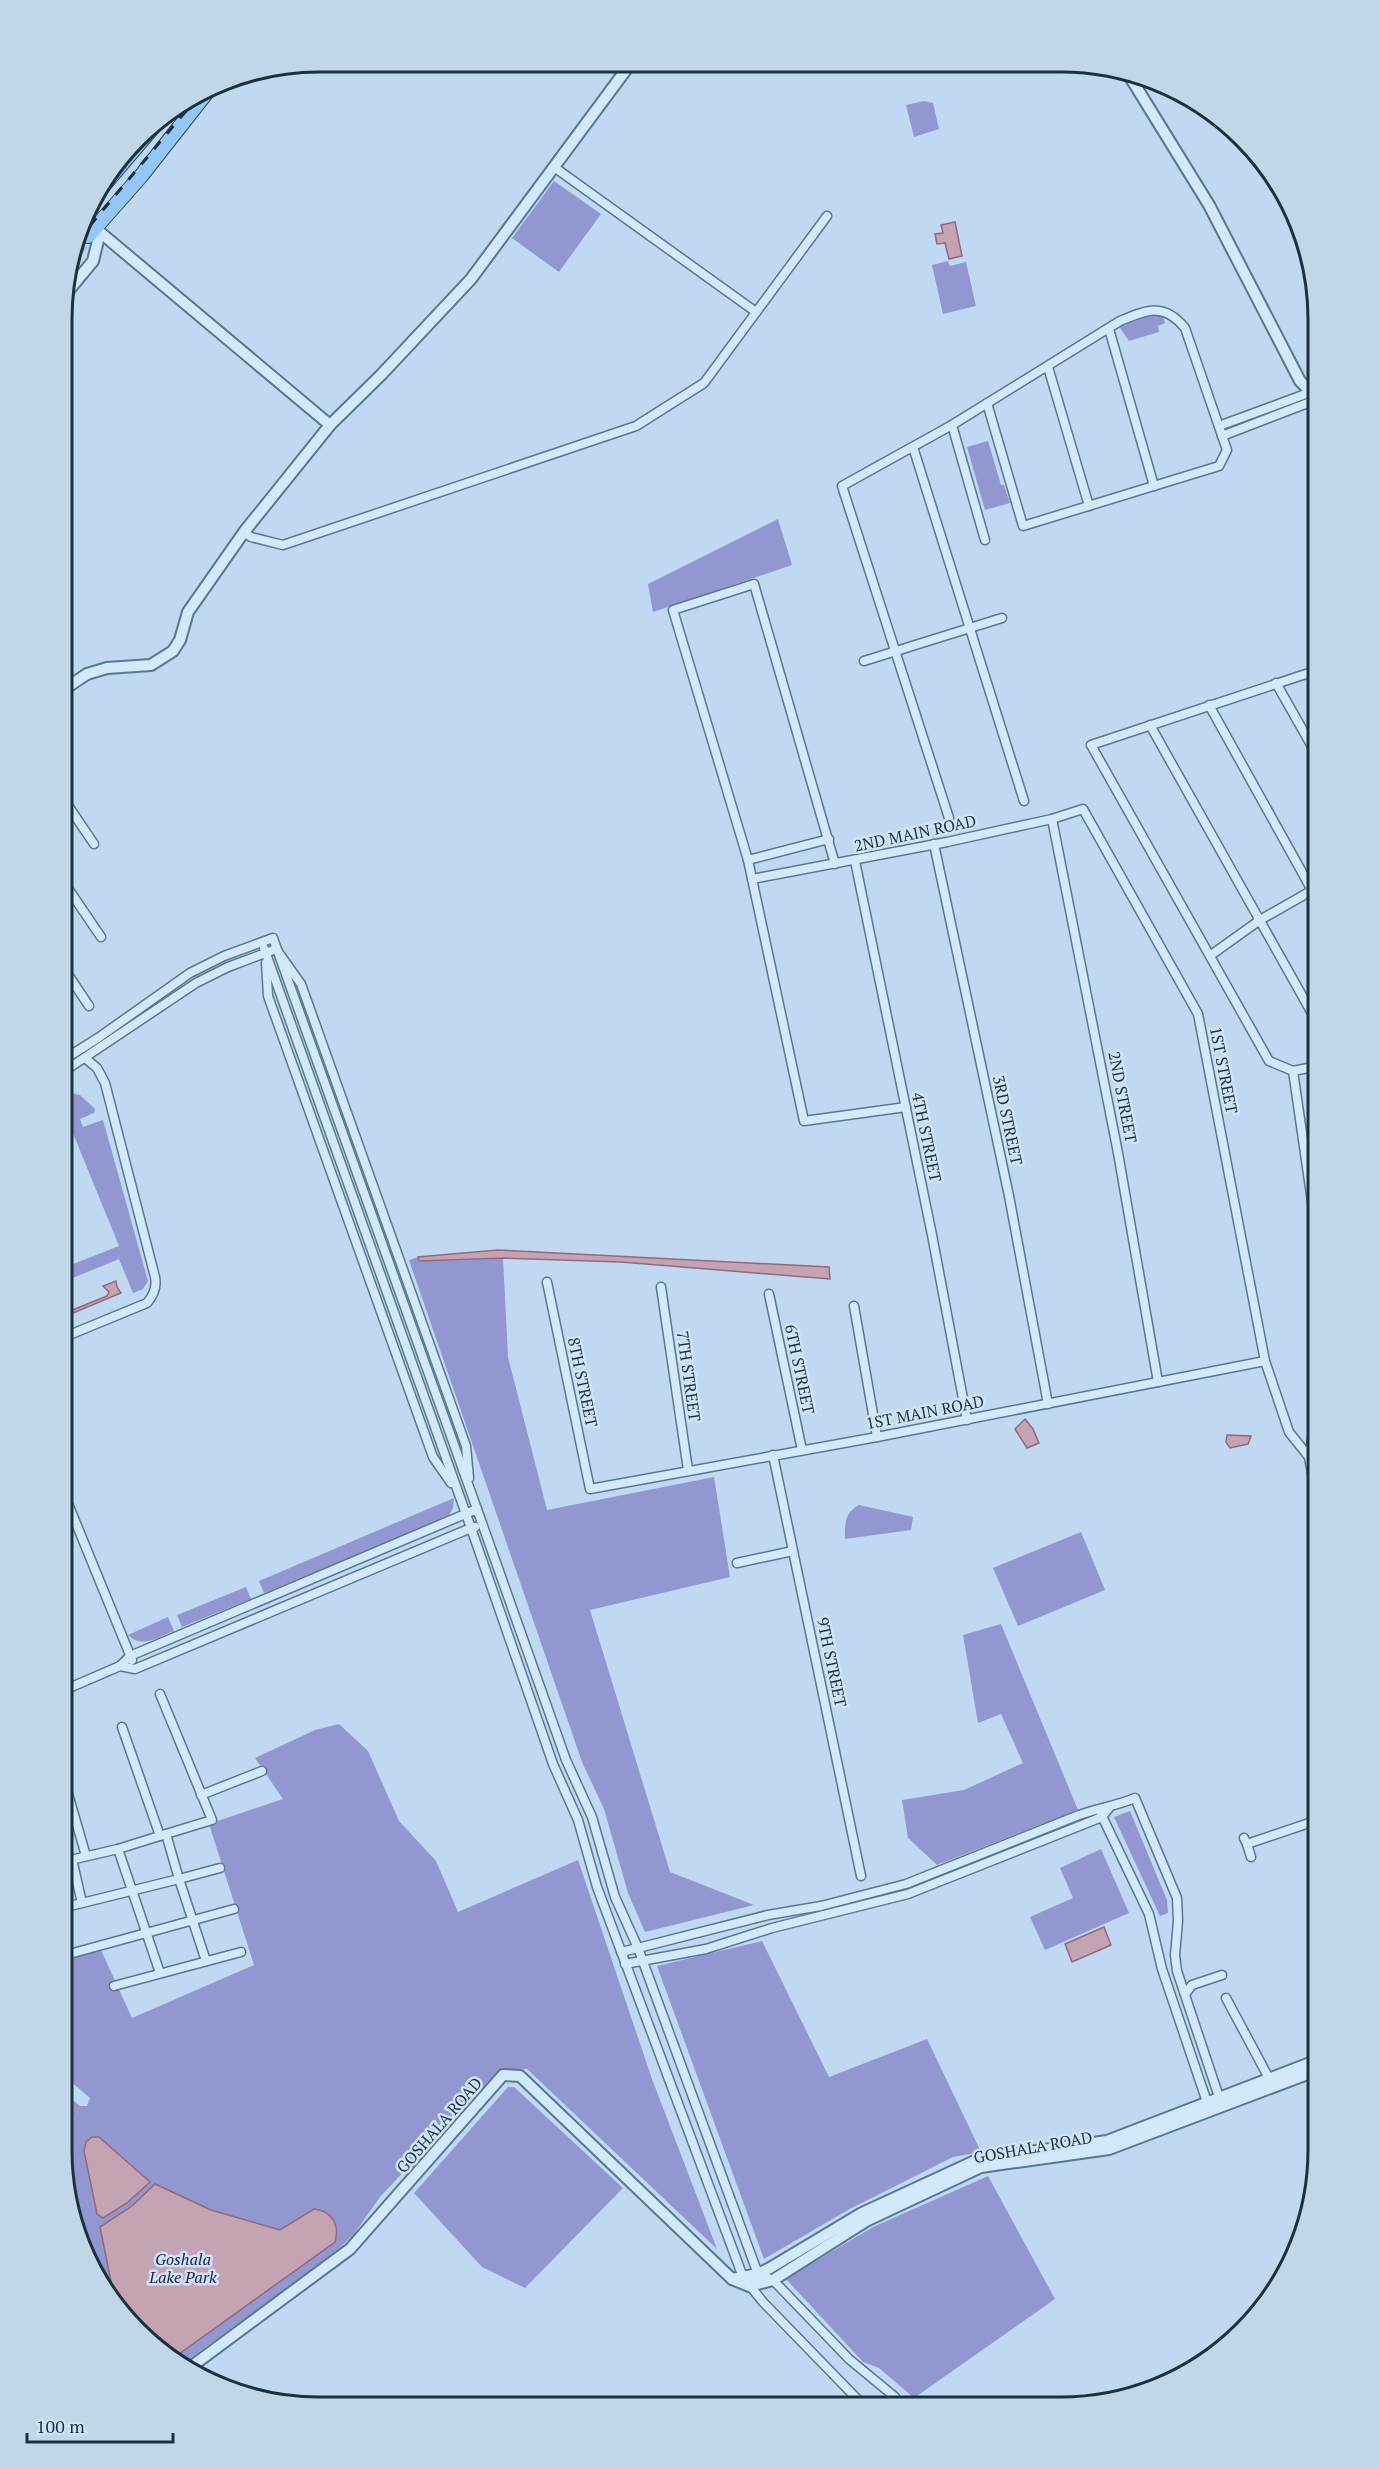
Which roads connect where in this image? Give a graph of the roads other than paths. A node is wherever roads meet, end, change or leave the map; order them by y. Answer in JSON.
{"nodes":[{"id":1,"x":624,"y":72,"type":"edge"},
{"id":2,"x":1134,"y":83,"type":"edge"},
{"id":3,"x":198,"y":104,"type":"edge"},
{"id":4,"x":554,"y":167,"type":"junction"},
{"id":5,"x":826,"y":216,"type":"dead end"},
{"id":6,"x":95,"y":232,"type":"junction"},
{"id":7,"x":75,"y":283,"type":"edge"},
{"id":8,"x":756,"y":312,"type":"junction"},
{"id":9,"x":1109,"y":329,"type":"junction"},
{"id":10,"x":1048,"y":367,"type":"junction"},
{"id":11,"x":1308,"y":389,"type":"edge"},
{"id":12,"x":1308,"y":397,"type":"edge"},
{"id":13,"x":987,"y":403,"type":"junction"},
{"id":14,"x":1254,"y":418,"type":"junction"},
{"id":15,"x":952,"y":425,"type":"junction"},
{"id":16,"x":330,"y":426,"type":"junction"},
{"id":17,"x":1219,"y":426,"type":"junction"},
{"id":18,"x":1222,"y":436,"type":"junction"},
{"id":19,"x":913,"y":447,"type":"junction"},
{"id":20,"x":1154,"y":486,"type":"junction"},
{"id":21,"x":1089,"y":506,"type":"junction"},
{"id":22,"x":244,"y":532,"type":"junction"},
{"id":23,"x":985,"y":540,"type":"dead end"},
{"id":24,"x":1002,"y":618,"type":"dead end"},
{"id":25,"x":970,"y":628,"type":"junction"},
{"id":26,"x":896,"y":651,"type":"junction"},
{"id":27,"x":864,"y":661,"type":"dead end"},
{"id":28,"x":1308,"y":673,"type":"edge"},
{"id":29,"x":1276,"y":683,"type":"junction"},
{"id":30,"x":72,"y":684,"type":"edge"},
{"id":31,"x":1209,"y":705,"type":"junction"},
{"id":32,"x":1150,"y":725,"type":"junction"},
{"id":33,"x":1308,"y":739,"type":"edge"},
{"id":34,"x":1024,"y":801,"type":"dead end"},
{"id":35,"x":1083,"y":809,"type":"joint"},
{"id":36,"x":72,"y":811,"type":"edge"},
{"id":37,"x":949,"y":818,"type":"dead end"},
{"id":38,"x":1052,"y":819,"type":"junction"},
{"id":39,"x":829,"y":839,"type":"junction"},
{"id":40,"x":94,"y":844,"type":"dead end"},
{"id":41,"x":934,"y":844,"type":"junction"},
{"id":42,"x":747,"y":860,"type":"junction"},
{"id":43,"x":855,"y":861,"type":"junction"},
{"id":44,"x":835,"y":864,"type":"junction"},
{"id":45,"x":1308,"y":877,"type":"edge"},
{"id":46,"x":752,"y":879,"type":"junction"},
{"id":47,"x":1308,"y":893,"type":"edge"},
{"id":48,"x":72,"y":900,"type":"edge"},
{"id":49,"x":1260,"y":920,"type":"junction"},
{"id":50,"x":101,"y":938,"type":"dead end"},
{"id":51,"x":262,"y":942,"type":"junction"},
{"id":52,"x":276,"y":949,"type":"junction"},
{"id":53,"x":265,"y":953,"type":"junction"},
{"id":54,"x":1211,"y":956,"type":"junction"},
{"id":55,"x":72,"y":980,"type":"edge"},
{"id":56,"x":89,"y":1006,"type":"dead end"},
{"id":57,"x":1308,"y":1006,"type":"edge"},
{"id":58,"x":72,"y":1054,"type":"edge"},
{"id":59,"x":85,"y":1058,"type":"junction"},
{"id":60,"x":72,"y":1066,"type":"edge"},
{"id":61,"x":1308,"y":1068,"type":"edge"},
{"id":62,"x":1293,"y":1071,"type":"junction"},
{"id":63,"x":906,"y":1107,"type":"junction"},
{"id":64,"x":1308,"y":1174,"type":"edge"},
{"id":65,"x":547,"y":1282,"type":"dead end"},
{"id":66,"x":661,"y":1287,"type":"dead end"},
{"id":67,"x":769,"y":1294,"type":"dead end"},
{"id":68,"x":854,"y":1306,"type":"dead end"},
{"id":69,"x":72,"y":1334,"type":"edge"},
{"id":70,"x":1265,"y":1361,"type":"junction"},
{"id":71,"x":1158,"y":1383,"type":"junction"},
{"id":72,"x":1048,"y":1404,"type":"junction"},
{"id":73,"x":967,"y":1420,"type":"junction"},
{"id":74,"x":877,"y":1437,"type":"junction"},
{"id":75,"x":802,"y":1450,"type":"junction"},
{"id":76,"x":773,"y":1455,"type":"junction"},
{"id":77,"x":1308,"y":1456,"type":"edge"},
{"id":78,"x":688,"y":1470,"type":"junction"},
{"id":79,"x":470,"y":1489,"type":"junction"},
{"id":80,"x":590,"y":1489,"type":"joint"},
{"id":81,"x":459,"y":1493,"type":"junction"},
{"id":82,"x":477,"y":1509,"type":"junction"},
{"id":83,"x":72,"y":1514,"type":"edge"},
{"id":84,"x":466,"y":1514,"type":"junction"},
{"id":85,"x":482,"y":1524,"type":"junction"},
{"id":86,"x":471,"y":1528,"type":"junction"},
{"id":87,"x":793,"y":1551,"type":"junction"},
{"id":88,"x":737,"y":1563,"type":"dead end"},
{"id":89,"x":130,"y":1656,"type":"junction"},
{"id":90,"x":120,"y":1666,"type":"junction"},
{"id":91,"x":135,"y":1668,"type":"junction"},
{"id":92,"x":72,"y":1687,"type":"edge"},
{"id":93,"x":160,"y":1694,"type":"dead end"},
{"id":94,"x":122,"y":1727,"type":"dead end"},
{"id":95,"x":262,"y":1771,"type":"dead end"},
{"id":96,"x":201,"y":1795,"type":"junction"},
{"id":97,"x":72,"y":1808,"type":"edge"},
{"id":98,"x":1100,"y":1813,"type":"junction"},
{"id":99,"x":1308,"y":1823,"type":"edge"},
{"id":100,"x":163,"y":1835,"type":"junction"},
{"id":101,"x":118,"y":1849,"type":"junction"},
{"id":102,"x":86,"y":1856,"type":"junction"},
{"id":103,"x":1251,"y":1857,"type":"dead end"},
{"id":104,"x":72,"y":1860,"type":"joint"},
{"id":105,"x":220,"y":1868,"type":"dead end"},
{"id":106,"x":861,"y":1876,"type":"dead end"},
{"id":107,"x":179,"y":1879,"type":"junction"},
{"id":108,"x":131,"y":1891,"type":"junction"},
{"id":109,"x":82,"y":1904,"type":"junction"},
{"id":110,"x":72,"y":1906,"type":"edge"},
{"id":111,"x":234,"y":1909,"type":"dead end"},
{"id":112,"x":192,"y":1921,"type":"junction"},
{"id":113,"x":146,"y":1933,"type":"junction"},
{"id":114,"x":638,"y":1948,"type":"junction"},
{"id":115,"x":241,"y":1952,"type":"dead end"},
{"id":116,"x":621,"y":1952,"type":"junction"},
{"id":117,"x":72,"y":1953,"type":"edge"},
{"id":118,"x":206,"y":1961,"type":"junction"},
{"id":119,"x":643,"y":1962,"type":"junction"},
{"id":120,"x":626,"y":1964,"type":"junction"},
{"id":121,"x":160,"y":1973,"type":"junction"},
{"id":122,"x":1222,"y":1975,"type":"dead end"},
{"id":123,"x":114,"y":1986,"type":"dead end"},
{"id":124,"x":1185,"y":1994,"type":"junction"},
{"id":125,"x":1226,"y":1998,"type":"dead end"},
{"id":126,"x":1308,"y":2065,"type":"edge"},
{"id":127,"x":1308,"y":2073,"type":"edge"},
{"id":128,"x":1271,"y":2082,"type":"junction"},
{"id":129,"x":1220,"y":2102,"type":"junction"},
{"id":130,"x":1209,"y":2107,"type":"junction"},
{"id":131,"x":980,"y":2163,"type":"junction"},
{"id":132,"x":759,"y":2274,"type":"junction"},
{"id":133,"x":773,"y":2280,"type":"junction"},
{"id":134,"x":741,"y":2281,"type":"junction"},
{"id":135,"x":195,"y":2364,"type":"edge"},
{"id":136,"x":855,"y":2397,"type":"edge"},
{"id":137,"x":895,"y":2397,"type":"edge"}],
"edges":[{"from":1,"to":4,"type":"street"},
{"from":2,"to":11,"type":"street"},
{"from":3,"to":6,"type":"main road"},
{"from":4,"to":8,"type":"street"},
{"from":4,"to":16,"type":"street"},
{"from":5,"to":8,"type":"street"},
{"from":6,"to":7,"type":"street"},
{"from":6,"to":16,"type":"street"},
{"from":8,"to":22,"type":"street"},
{"from":9,"to":10,"type":"street"},
{"from":9,"to":17,"type":"street"},
{"from":9,"to":20,"type":"street"},
{"from":10,"to":13,"type":"street"},
{"from":10,"to":21,"type":"street"},
{"from":12,"to":14,"type":"street"},
{"from":13,"to":15,"type":"street"},
{"from":13,"to":21,"type":"street"},
{"from":14,"to":17,"type":"street"},
{"from":14,"to":18,"type":"street"},
{"from":15,"to":19,"type":"street"},
{"from":15,"to":23,"type":"street"},
{"from":16,"to":22,"type":"street"},
{"from":17,"to":18,"type":"street"},
{"from":18,"to":20,"type":"street"},
{"from":19,"to":25,"type":"street"},
{"from":19,"to":26,"type":"street"},
{"from":20,"to":21,"type":"street"},
{"from":22,"to":30,"type":"street"},
{"from":24,"to":25,"type":"street"},
{"from":25,"to":26,"type":"street"},
{"from":25,"to":34,"type":"street"},
{"from":26,"to":27,"type":"street"},
{"from":26,"to":37,"type":"street"},
{"from":28,"to":29,"type":"street"},
{"from":29,"to":31,"type":"street"},
{"from":29,"to":33,"type":"street"},
{"from":31,"to":32,"type":"street"},
{"from":31,"to":45,"type":"street"},
{"from":32,"to":49,"type":"street"},
{"from":32,"to":54,"type":"street"},
{"from":35,"to":38,"type":"street","name":"2ND MAIN ROAD"},
{"from":35,"to":70,"type":"street","name":"1ST STREET"},
{"from":36,"to":40,"type":"street"},
{"from":38,"to":41,"type":"street","name":"2ND MAIN ROAD"},
{"from":38,"to":71,"type":"street","name":"2ND STREET"},
{"from":39,"to":42,"type":"street"},
{"from":39,"to":42,"type":"street"},
{"from":39,"to":44,"type":"street"},
{"from":41,"to":43,"type":"street","name":"2ND MAIN ROAD"},
{"from":41,"to":72,"type":"street","name":"3RD STREET"},
{"from":42,"to":46,"type":"street"},
{"from":43,"to":44,"type":"street","name":"2ND MAIN ROAD"},
{"from":43,"to":63,"type":"street","name":"4TH STREET"},
{"from":44,"to":46,"type":"street","name":"2ND MAIN ROAD"},
{"from":46,"to":63,"type":"street"},
{"from":47,"to":49,"type":"street"},
{"from":48,"to":50,"type":"street"},
{"from":49,"to":54,"type":"street"},
{"from":49,"to":57,"type":"street"},
{"from":51,"to":52,"type":"street"},
{"from":51,"to":53,"type":"street"},
{"from":51,"to":58,"type":"street"},
{"from":52,"to":53,"type":"street"},
{"from":52,"to":79,"type":"street"},
{"from":52,"to":79,"type":"street"},
{"from":53,"to":59,"type":"street"},
{"from":53,"to":81,"type":"street"},
{"from":53,"to":81,"type":"street"},
{"from":54,"to":62,"type":"street"},
{"from":55,"to":56,"type":"street"},
{"from":59,"to":60,"type":"street"},
{"from":59,"to":69,"type":"street"},
{"from":61,"to":62,"type":"street"},
{"from":62,"to":64,"type":"street"},
{"from":63,"to":73,"type":"street","name":"4TH STREET"},
{"from":65,"to":80,"type":"street","name":"8TH STREET"},
{"from":66,"to":78,"type":"street","name":"7TH STREET"},
{"from":67,"to":75,"type":"street","name":"6TH STREET"},
{"from":68,"to":74,"type":"street"},
{"from":70,"to":71,"type":"street","name":"1ST MAIN ROAD"},
{"from":70,"to":77,"type":"street","name":"1ST STREET"},
{"from":71,"to":72,"type":"street","name":"1ST MAIN ROAD"},
{"from":72,"to":73,"type":"street","name":"1ST MAIN ROAD"},
{"from":73,"to":74,"type":"street","name":"1ST MAIN ROAD"},
{"from":74,"to":75,"type":"street","name":"1ST MAIN ROAD"},
{"from":75,"to":76,"type":"street","name":"1ST MAIN ROAD"},
{"from":76,"to":78,"type":"street","name":"1ST MAIN ROAD"},
{"from":76,"to":87,"type":"street","name":"9TH STREET"},
{"from":78,"to":80,"type":"street","name":"1ST MAIN ROAD"},
{"from":79,"to":82,"type":"street"},
{"from":81,"to":84,"type":"street"},
{"from":82,"to":84,"type":"street"},
{"from":82,"to":85,"type":"street"},
{"from":83,"to":89,"type":"street"},
{"from":84,"to":86,"type":"street"},
{"from":84,"to":89,"type":"street"},
{"from":85,"to":86,"type":"street"},
{"from":85,"to":114,"type":"street"},
{"from":86,"to":91,"type":"street"},
{"from":86,"to":116,"type":"street"},
{"from":87,"to":88,"type":"street"},
{"from":87,"to":106,"type":"street","name":"9TH STREET"},
{"from":89,"to":90,"type":"street"},
{"from":89,"to":91,"type":"street"},
{"from":90,"to":91,"type":"street"},
{"from":90,"to":92,"type":"street"},
{"from":93,"to":96,"type":"street"},
{"from":94,"to":100,"type":"street"},
{"from":95,"to":96,"type":"street"},
{"from":96,"to":100,"type":"street"},
{"from":97,"to":102,"type":"street"},
{"from":98,"to":114,"type":"street"},
{"from":98,"to":119,"type":"street"},
{"from":98,"to":124,"type":"street"},
{"from":98,"to":130,"type":"street"},
{"from":99,"to":103,"type":"street"},
{"from":100,"to":101,"type":"street"},
{"from":100,"to":107,"type":"street"},
{"from":101,"to":102,"type":"street"},
{"from":101,"to":108,"type":"street"},
{"from":102,"to":104,"type":"street"},
{"from":104,"to":109,"type":"street"},
{"from":105,"to":107,"type":"street"},
{"from":107,"to":108,"type":"street"},
{"from":107,"to":112,"type":"street"},
{"from":108,"to":109,"type":"street"},
{"from":108,"to":113,"type":"street"},
{"from":109,"to":110,"type":"street"},
{"from":111,"to":112,"type":"street"},
{"from":112,"to":113,"type":"street"},
{"from":112,"to":118,"type":"street"},
{"from":113,"to":117,"type":"street"},
{"from":113,"to":121,"type":"street"},
{"from":114,"to":116,"type":"street"},
{"from":114,"to":119,"type":"street"},
{"from":115,"to":118,"type":"street"},
{"from":116,"to":120,"type":"street"},
{"from":118,"to":121,"type":"street"},
{"from":119,"to":120,"type":"street"},
{"from":119,"to":132,"type":"street"},
{"from":120,"to":134,"type":"street"},
{"from":121,"to":123,"type":"street"},
{"from":122,"to":124,"type":"street"},
{"from":124,"to":129,"type":"street"},
{"from":125,"to":128,"type":"street"},
{"from":126,"to":128,"type":"street","name":"GOSHALA ROAD"},
{"from":127,"to":128,"type":"street","name":"GOSHALA ROAD"},
{"from":128,"to":129,"type":"street","name":"GOSHALA ROAD"},
{"from":129,"to":130,"type":"street","name":"GOSHALA ROAD"},
{"from":130,"to":131,"type":"street","name":"GOSHALA ROAD"},
{"from":131,"to":132,"type":"street","name":"GOSHALA ROAD"},
{"from":131,"to":133,"type":"street","name":"GOSHALA ROAD"},
{"from":132,"to":133,"type":"street"},
{"from":132,"to":134,"type":"street","name":"GOSHALA ROAD"},
{"from":133,"to":134,"type":"street","name":"GOSHALA ROAD"},
{"from":133,"to":137,"type":"street"},
{"from":134,"to":135,"type":"street","name":"GOSHALA ROAD"},
{"from":134,"to":136,"type":"street"}]}
